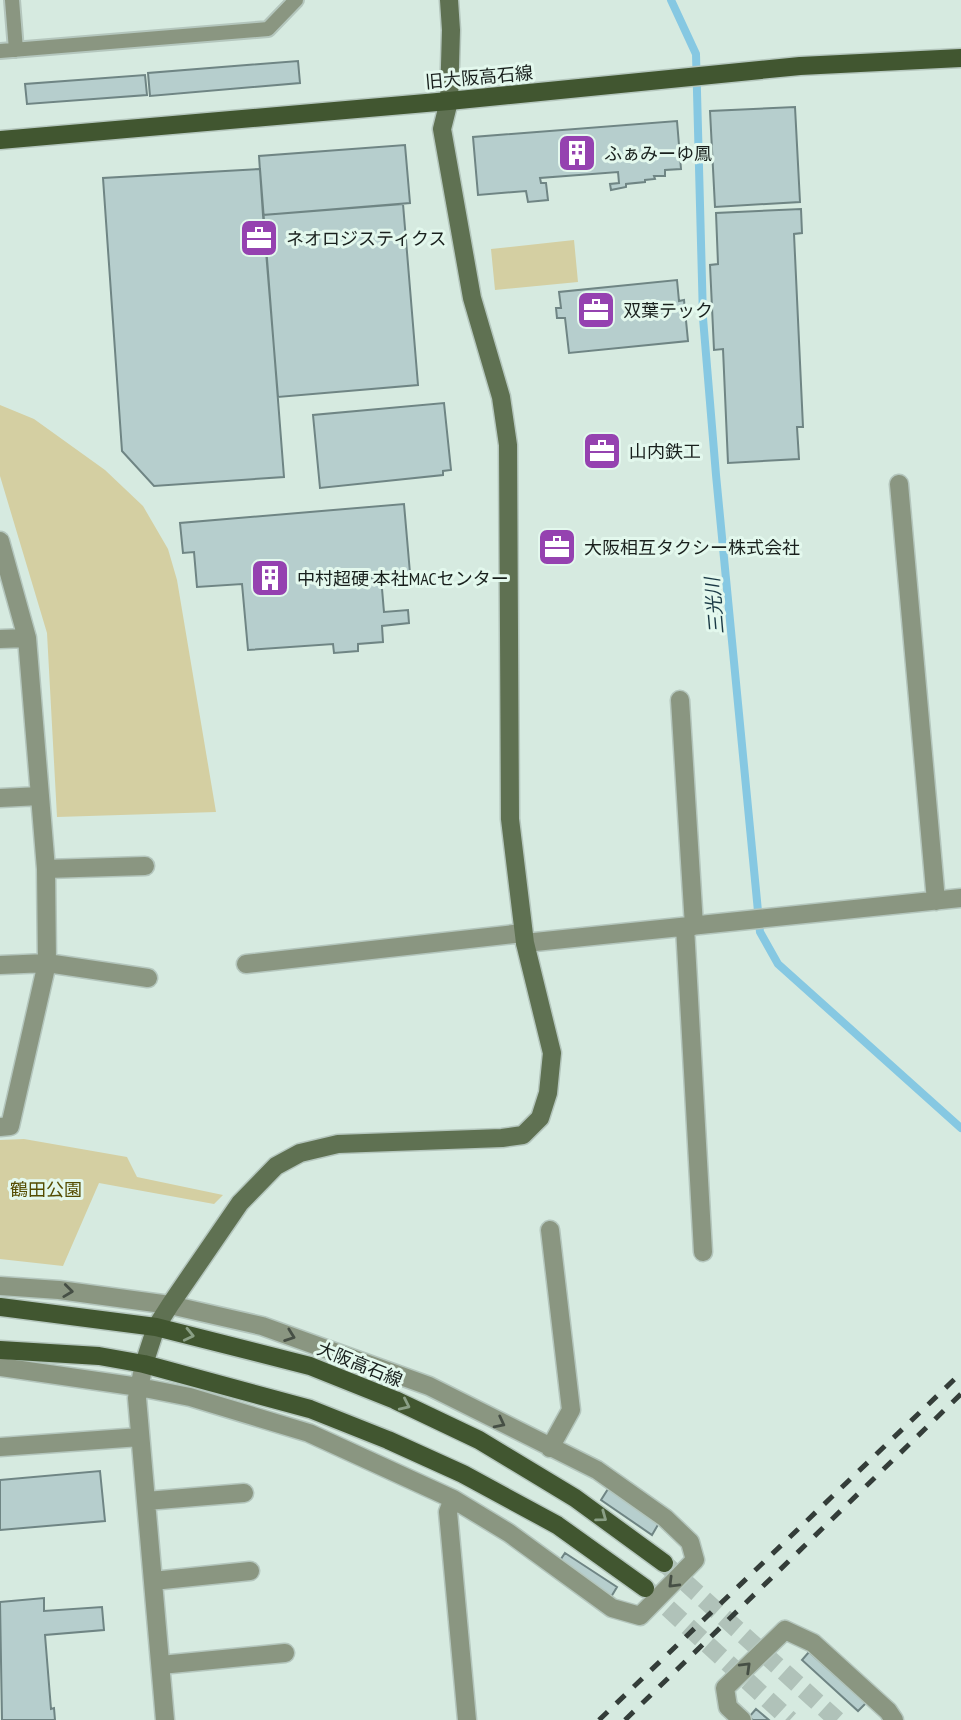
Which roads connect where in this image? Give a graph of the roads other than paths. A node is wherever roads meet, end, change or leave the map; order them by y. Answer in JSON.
{"nodes":[{"id":1,"x":12,"y":0,"type":"edge"},
{"id":2,"x":296,"y":0,"type":"edge"},
{"id":3,"x":449,"y":0,"type":"edge"},
{"id":4,"x":16,"y":50,"type":"junction"},
{"id":5,"x":0,"y":51,"type":"edge"},
{"id":6,"x":961,"y":58,"type":"edge"},
{"id":7,"x":449,"y":102,"type":"junction"},
{"id":8,"x":0,"y":140,"type":"edge"},
{"id":9,"x":900,"y":484,"type":"dead end"},
{"id":10,"x":0,"y":541,"type":"edge"},
{"id":11,"x":27,"y":638,"type":"junction"},
{"id":12,"x":0,"y":639,"type":"edge"},
{"id":13,"x":680,"y":700,"type":"dead end"},
{"id":14,"x":40,"y":796,"type":"junction"},
{"id":15,"x":0,"y":798,"type":"edge"},
{"id":16,"x":145,"y":866,"type":"dead end"},
{"id":17,"x":46,"y":869,"type":"junction"},
{"id":18,"x":961,"y":898,"type":"edge"},
{"id":19,"x":936,"y":901,"type":"junction"},
{"id":20,"x":690,"y":926,"type":"junction"},
{"id":21,"x":524,"y":938,"type":"junction"},
{"id":22,"x":47,"y":963,"type":"junction"},
{"id":23,"x":246,"y":964,"type":"dead end"},
{"id":24,"x":0,"y":965,"type":"edge"},
{"id":25,"x":148,"y":978,"type":"dead end"},
{"id":26,"x":0,"y":1127,"type":"edge"},
{"id":27,"x":550,"y":1230,"type":"dead end"},
{"id":28,"x":703,"y":1252,"type":"dead end"},
{"id":29,"x":0,"y":1286,"type":"edge"},
{"id":30,"x":170,"y":1305,"type":"junction"},
{"id":31,"x":0,"y":1307,"type":"edge"},
{"id":32,"x":156,"y":1327,"type":"junction"},
{"id":33,"x":0,"y":1350,"type":"edge"},
{"id":34,"x":144,"y":1364,"type":"junction"},
{"id":35,"x":0,"y":1367,"type":"edge"},
{"id":36,"x":139,"y":1387,"type":"junction"},
{"id":37,"x":140,"y":1437,"type":"junction"},
{"id":38,"x":0,"y":1447,"type":"edge"},
{"id":39,"x":551,"y":1448,"type":"junction"},
{"id":40,"x":244,"y":1493,"type":"dead end"},
{"id":41,"x":453,"y":1499,"type":"junction"},
{"id":42,"x":146,"y":1501,"type":"junction"},
{"id":43,"x":664,"y":1563,"type":"tunnel mouth"},
{"id":44,"x":250,"y":1571,"type":"dead end"},
{"id":45,"x":153,"y":1581,"type":"junction"},
{"id":46,"x":645,"y":1588,"type":"tunnel mouth"},
{"id":47,"x":285,"y":1653,"type":"dead end"},
{"id":48,"x":160,"y":1665,"type":"junction"},
{"id":49,"x":165,"y":1720,"type":"edge"},
{"id":50,"x":467,"y":1720,"type":"edge"},
{"id":51,"x":742,"y":1720,"type":"edge"},
{"id":52,"x":894,"y":1720,"type":"edge"}],
"edges":[{"from":1,"to":4,"type":"lane"},
{"from":2,"to":4,"type":"lane"},
{"from":3,"to":7,"type":"street"},
{"from":4,"to":5,"type":"lane"},
{"from":6,"to":7,"type":"main road","name":"旧大阪高石線"},
{"from":7,"to":8,"type":"main road","name":"旧大阪高石線"},
{"from":7,"to":21,"type":"street"},
{"from":9,"to":19,"type":"street"},
{"from":10,"to":11,"type":"street"},
{"from":11,"to":12,"type":"street"},
{"from":11,"to":14,"type":"street"},
{"from":13,"to":20,"type":"street"},
{"from":14,"to":15,"type":"street"},
{"from":14,"to":17,"type":"street"},
{"from":16,"to":17,"type":"street"},
{"from":17,"to":22,"type":"street"},
{"from":18,"to":19,"type":"street"},
{"from":19,"to":20,"type":"street"},
{"from":20,"to":21,"type":"street"},
{"from":20,"to":28,"type":"street"},
{"from":21,"to":23,"type":"street"},
{"from":21,"to":30,"type":"street"},
{"from":22,"to":24,"type":"street"},
{"from":22,"to":25,"type":"street"},
{"from":22,"to":26,"type":"street"},
{"from":27,"to":39,"type":"street"},
{"from":29,"to":30,"type":"street","one_way":true},
{"from":30,"to":32,"type":"street"},
{"from":30,"to":39,"type":"street","one_way":true},
{"from":31,"to":32,"type":"main road","name":"大阪高石線"},
{"from":32,"to":34,"type":"street"},
{"from":32,"to":43,"type":"main road","name":"大阪高石線","one_way":true},
{"from":33,"to":34,"type":"main road"},
{"from":34,"to":36,"type":"street"},
{"from":34,"to":46,"type":"main road"},
{"from":35,"to":36,"type":"street"},
{"from":36,"to":37,"type":"street"},
{"from":36,"to":41,"type":"street"},
{"from":37,"to":38,"type":"street"},
{"from":37,"to":42,"type":"street"},
{"from":39,"to":41,"type":"street","one_way":true},
{"from":40,"to":42,"type":"street"},
{"from":41,"to":50,"type":"street"},
{"from":42,"to":45,"type":"street"},
{"from":44,"to":45,"type":"street"},
{"from":45,"to":48,"type":"street"},
{"from":47,"to":48,"type":"street"},
{"from":48,"to":49,"type":"street"},
{"from":51,"to":52,"type":"street","one_way":true}]}
